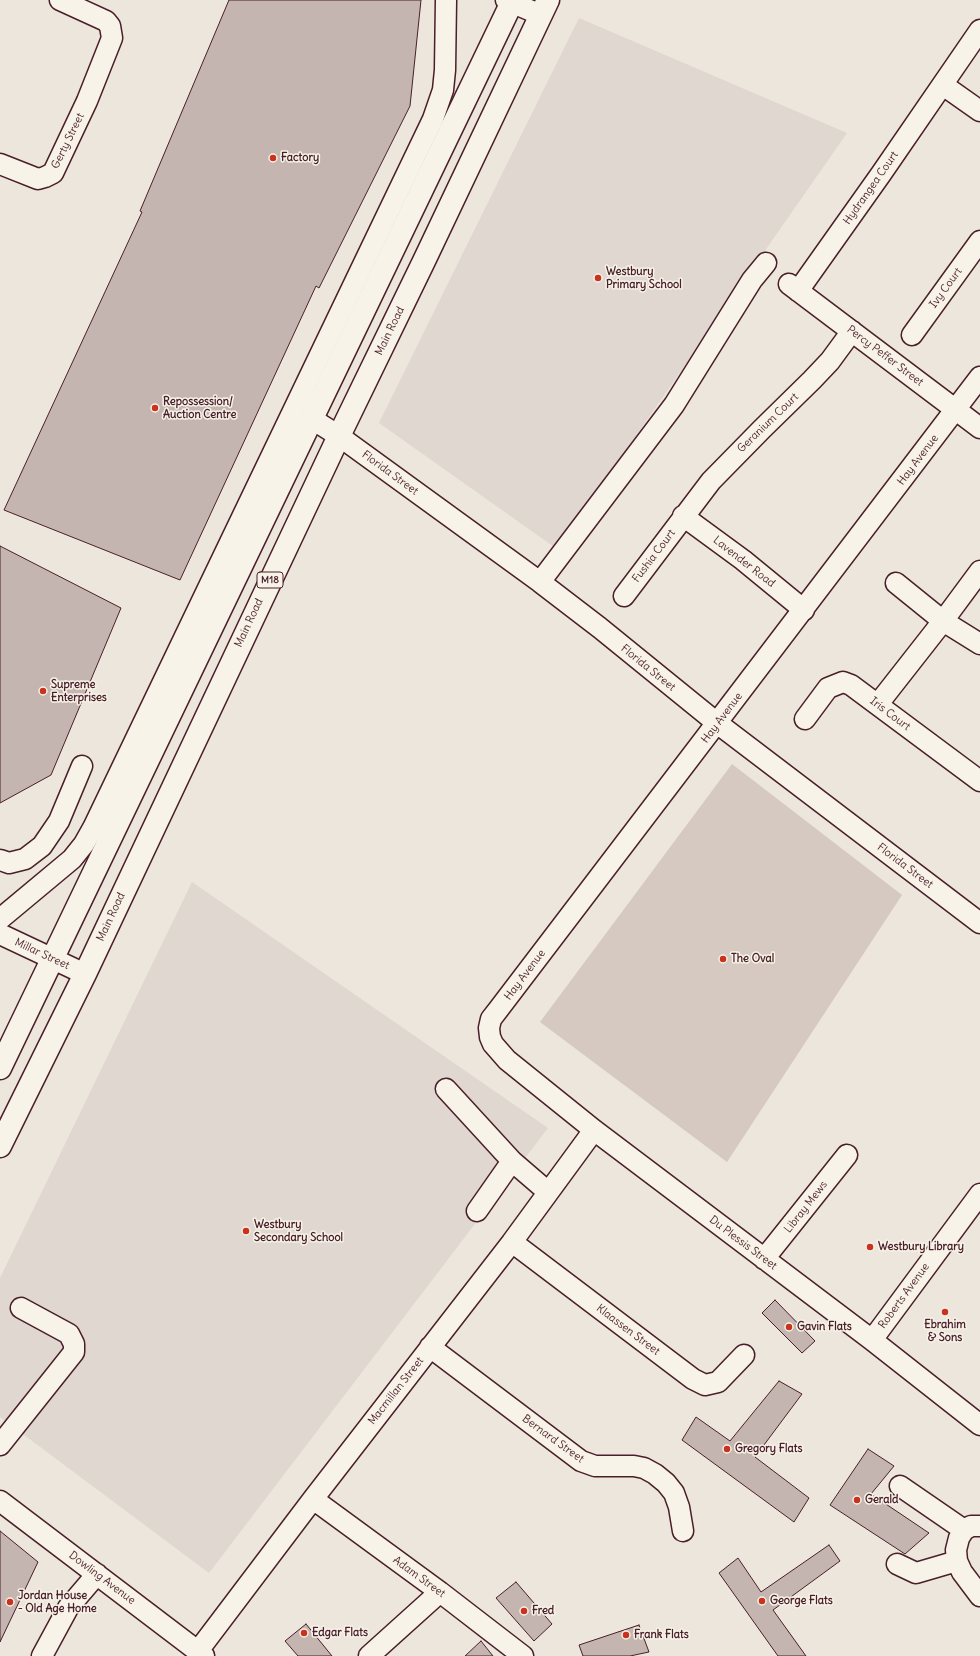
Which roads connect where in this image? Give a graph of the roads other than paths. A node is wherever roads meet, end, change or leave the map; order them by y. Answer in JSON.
{"nodes":[{"id":1,"x":60,"y":0,"type":"edge"},
{"id":2,"x":446,"y":0,"type":"edge"},
{"id":3,"x":510,"y":1,"type":"edge"},
{"id":4,"x":544,"y":7,"type":"edge"},
{"id":5,"x":980,"y":30,"type":"edge"},
{"id":6,"x":943,"y":85,"type":"junction"},
{"id":7,"x":980,"y":111,"type":"edge"},
{"id":8,"x":0,"y":164,"type":"edge"},
{"id":9,"x":980,"y":241,"type":"edge"},
{"id":10,"x":766,"y":263,"type":"dead end"},
{"id":11,"x":794,"y":287,"type":"joint"},
{"id":12,"x":852,"y":331,"type":"junction"},
{"id":13,"x":912,"y":335,"type":"dead end"},
{"id":14,"x":980,"y":377,"type":"edge"},
{"id":15,"x":956,"y":409,"type":"junction"},
{"id":16,"x":312,"y":419,"type":"junction"},
{"id":17,"x":980,"y":428,"type":"edge"},
{"id":18,"x":338,"y":436,"type":"junction"},
{"id":19,"x":684,"y":516,"type":"junction"},
{"id":20,"x":980,"y":571,"type":"edge"},
{"id":21,"x":540,"y":582,"type":"junction"},
{"id":22,"x":896,"y":583,"type":"dead end"},
{"id":23,"x":624,"y":596,"type":"dead end"},
{"id":24,"x":804,"y":610,"type":"junction"},
{"id":25,"x":943,"y":621,"type":"junction"},
{"id":26,"x":980,"y":644,"type":"edge"},
{"id":27,"x":878,"y":704,"type":"junction"},
{"id":28,"x":805,"y":719,"type":"dead end"},
{"id":29,"x":717,"y":724,"type":"junction"},
{"id":30,"x":82,"y":766,"type":"dead end"},
{"id":31,"x":980,"y":781,"type":"edge"},
{"id":32,"x":59,"y":821,"type":"junction"},
{"id":33,"x":93,"y":828,"type":"junction"},
{"id":34,"x":0,"y":860,"type":"edge"},
{"id":35,"x":0,"y":919,"type":"edge"},
{"id":36,"x":980,"y":922,"type":"edge"},
{"id":37,"x":0,"y":934,"type":"edge"},
{"id":38,"x":53,"y":960,"type":"junction"},
{"id":39,"x":85,"y":974,"type":"junction"},
{"id":40,"x":507,"y":1060,"type":"joint"},
{"id":41,"x":0,"y":1068,"type":"edge"},
{"id":42,"x":446,"y":1089,"type":"dead end"},
{"id":43,"x":594,"y":1130,"type":"junction"},
{"id":44,"x":0,"y":1146,"type":"edge"},
{"id":45,"x":847,"y":1155,"type":"dead end"},
{"id":46,"x":512,"y":1161,"type":"junction"},
{"id":47,"x":548,"y":1192,"type":"junction"},
{"id":48,"x":980,"y":1194,"type":"edge"},
{"id":49,"x":477,"y":1210,"type":"dead end"},
{"id":50,"x":973,"y":1218,"type":"edge"},
{"id":51,"x":512,"y":1242,"type":"junction"},
{"id":52,"x":764,"y":1259,"type":"junction"},
{"id":53,"x":21,"y":1308,"type":"dead end"},
{"id":54,"x":872,"y":1340,"type":"junction"},
{"id":55,"x":430,"y":1347,"type":"junction"},
{"id":56,"x":744,"y":1355,"type":"dead end"},
{"id":57,"x":980,"y":1425,"type":"edge"},
{"id":58,"x":0,"y":1445,"type":"edge"},
{"id":59,"x":900,"y":1486,"type":"dead end"},
{"id":60,"x":313,"y":1499,"type":"junction"},
{"id":61,"x":0,"y":1501,"type":"edge"},
{"id":62,"x":972,"y":1528,"type":"edge"},
{"id":63,"x":683,"y":1531,"type":"dead end"},
{"id":64,"x":957,"y":1562,"type":"junction"},
{"id":65,"x":897,"y":1564,"type":"dead end"},
{"id":66,"x":97,"y":1574,"type":"junction"},
{"id":67,"x":440,"y":1592,"type":"junction"},
{"id":68,"x":980,"y":1596,"type":"edge"},
{"id":69,"x":201,"y":1654,"type":"edge"},
{"id":70,"x":42,"y":1656,"type":"edge"},
{"id":71,"x":369,"y":1656,"type":"edge"},
{"id":72,"x":523,"y":1656,"type":"edge"}],
"edges":[{"from":1,"to":8,"type":"street","name":"Gerty Street"},
{"from":2,"to":33,"type":"street"},
{"from":3,"to":4,"type":"street"},
{"from":3,"to":16,"type":"main road"},
{"from":4,"to":18,"type":"main road","name":"Main Road","number":"M18"},
{"from":5,"to":6,"type":"street","name":"Hydrangea Court"},
{"from":6,"to":7,"type":"street"},
{"from":6,"to":11,"type":"street","name":"Hydrangea Court"},
{"from":9,"to":13,"type":"street","name":"Ivy Court"},
{"from":10,"to":21,"type":"street"},
{"from":11,"to":12,"type":"street","name":"Percy Peffer Street"},
{"from":12,"to":15,"type":"street","name":"Percy Peffer Street"},
{"from":12,"to":19,"type":"street","name":"Geranium Court"},
{"from":14,"to":15,"type":"street","name":"Hay Avenue"},
{"from":15,"to":17,"type":"street","name":"Percy Peffer Street"},
{"from":15,"to":24,"type":"street","name":"Hay Avenue"},
{"from":16,"to":18,"type":"street","name":"Florida Street"},
{"from":16,"to":38,"type":"main road"},
{"from":18,"to":21,"type":"street","name":"Florida Street"},
{"from":18,"to":39,"type":"main road","name":"Main Road","number":"M18"},
{"from":19,"to":23,"type":"street","name":"Fushia Court"},
{"from":19,"to":24,"type":"street","name":"Lavender Road"},
{"from":20,"to":25,"type":"street"},
{"from":21,"to":29,"type":"street","name":"Florida Street"},
{"from":22,"to":25,"type":"street"},
{"from":24,"to":29,"type":"street","name":"Hay Avenue"},
{"from":25,"to":26,"type":"street"},
{"from":25,"to":27,"type":"street"},
{"from":27,"to":28,"type":"street","name":"Iris Court"},
{"from":27,"to":31,"type":"street","name":"Iris Court"},
{"from":29,"to":36,"type":"street","name":"Florida Street"},
{"from":29,"to":40,"type":"street","name":"Hay Avenue"},
{"from":30,"to":32,"type":"street"},
{"from":32,"to":33,"type":"street"},
{"from":32,"to":34,"type":"street"},
{"from":33,"to":35,"type":"street"},
{"from":37,"to":38,"type":"street","name":"Millar Street"},
{"from":38,"to":39,"type":"street","name":"Millar Street"},
{"from":38,"to":41,"type":"main road"},
{"from":39,"to":44,"type":"main road","name":"Main Road","number":"M18"},
{"from":40,"to":43,"type":"street","name":"Du Plessis Street"},
{"from":42,"to":46,"type":"street"},
{"from":43,"to":47,"type":"street","name":"Macmillan Street"},
{"from":43,"to":52,"type":"street","name":"Du Plessis Street"},
{"from":45,"to":52,"type":"street","name":"Libray Mews"},
{"from":46,"to":47,"type":"street"},
{"from":46,"to":49,"type":"street"},
{"from":47,"to":51,"type":"street","name":"Macmillan Street"},
{"from":48,"to":50,"type":"street","name":"Roberts Avenue"},
{"from":50,"to":54,"type":"street","name":"Roberts Avenue"},
{"from":51,"to":55,"type":"street","name":"Macmillan Street"},
{"from":51,"to":56,"type":"street","name":"Klaassen Street"},
{"from":52,"to":54,"type":"street","name":"Du Plessis Street"},
{"from":53,"to":58,"type":"street"},
{"from":54,"to":57,"type":"street","name":"Du Plessis Street"},
{"from":55,"to":60,"type":"street","name":"Macmillan Street"},
{"from":55,"to":63,"type":"street","name":"Bernard Street"},
{"from":59,"to":62,"type":"street"},
{"from":60,"to":67,"type":"street","name":"Adam Street"},
{"from":60,"to":69,"type":"street","name":"Macmillan Street"},
{"from":61,"to":66,"type":"street","name":"Dowling Avenue"},
{"from":62,"to":64,"type":"street"},
{"from":64,"to":65,"type":"street"},
{"from":64,"to":68,"type":"street"},
{"from":66,"to":69,"type":"street","name":"Dowling Avenue"},
{"from":66,"to":70,"type":"street"},
{"from":67,"to":71,"type":"street"},
{"from":67,"to":72,"type":"street","name":"Adam Street"}]}
